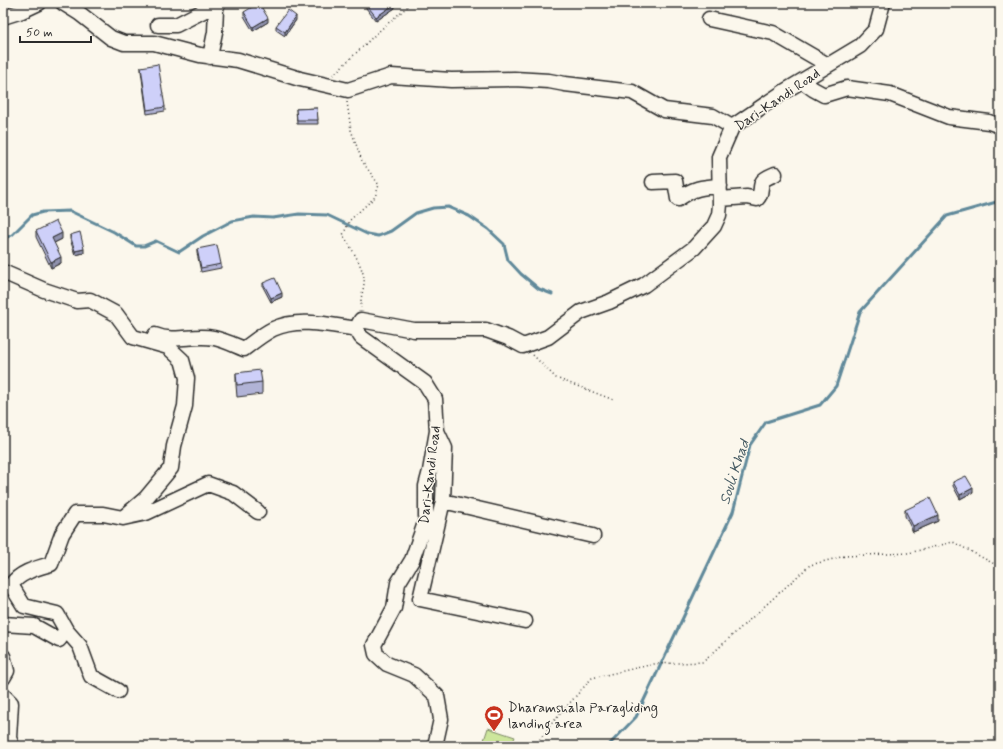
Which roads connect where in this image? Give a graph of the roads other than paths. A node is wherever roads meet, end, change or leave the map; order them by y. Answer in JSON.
{"nodes":[{"id":1,"x":39,"y":3,"type":"edge"},
{"id":2,"x":63,"y":3,"type":"edge"},
{"id":3,"x":884,"y":3,"type":"edge"},
{"id":4,"x":218,"y":4,"type":"edge"},
{"id":5,"x":3,"y":17,"type":"edge"},
{"id":6,"x":709,"y":19,"type":"dead end"},
{"id":7,"x":158,"y":25,"type":"dead end"},
{"id":8,"x":210,"y":57,"type":"junction"},
{"id":9,"x":828,"y":65,"type":"junction"},
{"id":10,"x":802,"y":81,"type":"junction"},
{"id":11,"x":1000,"y":126,"type":"edge"},
{"id":12,"x":732,"y":127,"type":"junction"},
{"id":13,"x":775,"y":174,"type":"dead end"},
{"id":14,"x":653,"y":182,"type":"dead end"},
{"id":15,"x":720,"y":192,"type":"junction"},
{"id":16,"x":3,"y":272,"type":"edge"},
{"id":17,"x":123,"y":324,"type":"junction"},
{"id":18,"x":356,"y":329,"type":"junction"},
{"id":19,"x":437,"y":431,"type":"junction"},
{"id":20,"x":443,"y":500,"type":"junction"},
{"id":21,"x":258,"y":512,"type":"dead end"},
{"id":22,"x":123,"y":518,"type":"junction"},
{"id":23,"x":593,"y":536,"type":"dead end"},
{"id":24,"x":525,"y":621,"type":"dead end"},
{"id":25,"x":3,"y":624,"type":"edge"},
{"id":26,"x":66,"y":630,"type":"junction"},
{"id":27,"x":3,"y":656,"type":"edge"},
{"id":28,"x":3,"y":678,"type":"edge"},
{"id":29,"x":118,"y":691,"type":"dead end"},
{"id":30,"x":3,"y":695,"type":"edge"},
{"id":31,"x":12,"y":746,"type":"edge"},
{"id":32,"x":435,"y":746,"type":"edge"}],
"edges":[{"from":1,"to":5,"type":"street"},
{"from":2,"to":8,"type":"street"},
{"from":3,"to":9,"type":"street","name":"Dari-Kandi Road"},
{"from":4,"to":7,"type":"street"},
{"from":4,"to":8,"type":"street"},
{"from":6,"to":9,"type":"street"},
{"from":8,"to":12,"type":"street"},
{"from":9,"to":10,"type":"street","name":"Dari-Kandi Road"},
{"from":10,"to":11,"type":"street"},
{"from":10,"to":12,"type":"street","name":"Dari-Kandi Road"},
{"from":12,"to":15,"type":"street","name":"Dari-Kandi Road"},
{"from":13,"to":15,"type":"street"},
{"from":14,"to":15,"type":"street"},
{"from":15,"to":18,"type":"street","name":"Dari-Kandi Road"},
{"from":16,"to":17,"type":"street"},
{"from":17,"to":18,"type":"street"},
{"from":17,"to":22,"type":"street"},
{"from":18,"to":19,"type":"street","name":"Dari-Kandi Road"},
{"from":19,"to":20,"type":"street"},
{"from":19,"to":32,"type":"street","name":"Dari-Kandi Road"},
{"from":20,"to":23,"type":"street"},
{"from":20,"to":24,"type":"street"},
{"from":21,"to":22,"type":"street"},
{"from":22,"to":26,"type":"street"},
{"from":25,"to":26,"type":"street"},
{"from":26,"to":29,"type":"street"},
{"from":27,"to":28,"type":"street"},
{"from":30,"to":31,"type":"street"}]}
